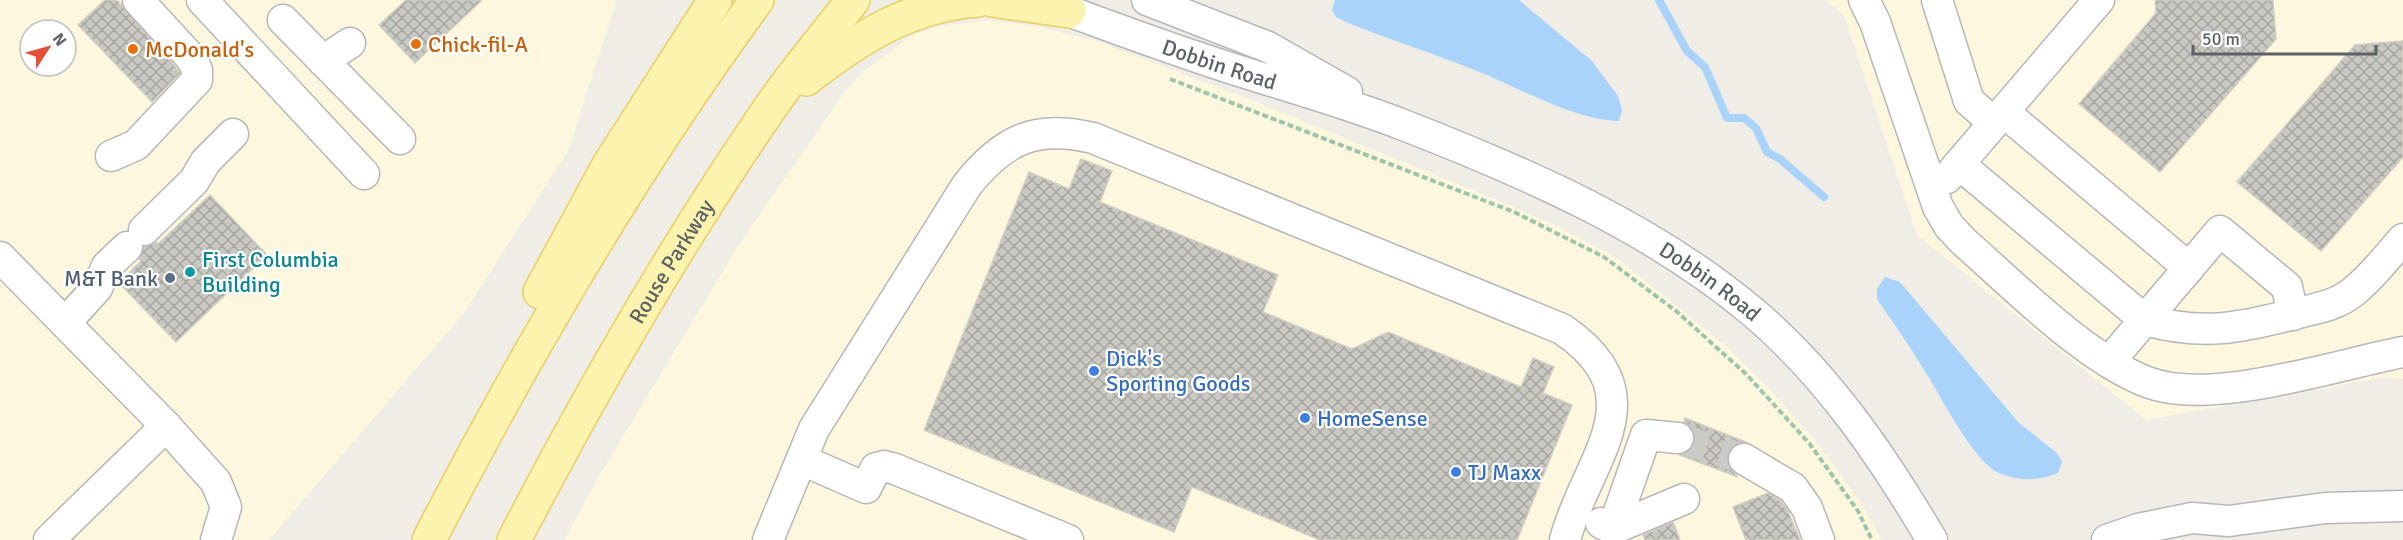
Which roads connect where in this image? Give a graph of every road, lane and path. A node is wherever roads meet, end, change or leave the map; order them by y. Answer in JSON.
{"nodes":[{"id":1,"x":138,"y":0,"type":"edge"},
{"id":2,"x":202,"y":0,"type":"edge"},
{"id":3,"x":715,"y":0,"type":"edge"},
{"id":4,"x":757,"y":0,"type":"edge"},
{"id":5,"x":853,"y":0,"type":"edge"},
{"id":6,"x":978,"y":0,"type":"edge"},
{"id":7,"x":992,"y":0,"type":"edge"},
{"id":8,"x":1038,"y":0,"type":"edge"},
{"id":9,"x":1147,"y":0,"type":"edge"},
{"id":10,"x":1864,"y":0,"type":"edge"},
{"id":11,"x":1937,"y":0,"type":"edge"},
{"id":12,"x":2099,"y":0,"type":"edge"},
{"id":13,"x":1069,"y":11,"type":"junction"},
{"id":14,"x":283,"y":20,"type":"dead end"},
{"id":15,"x":350,"y":44,"type":"dead end"},
{"id":16,"x":323,"y":61,"type":"junction"},
{"id":17,"x":1168,"y":78,"type":"dead end"},
{"id":18,"x":774,"y":103,"type":"junction"},
{"id":19,"x":1999,"y":117,"type":"junction"},
{"id":20,"x":1405,"y":125,"type":"junction"},
{"id":21,"x":233,"y":134,"type":"dead end"},
{"id":22,"x":400,"y":140,"type":"dead end"},
{"id":23,"x":111,"y":156,"type":"dead end"},
{"id":24,"x":1959,"y":164,"type":"junction"},
{"id":25,"x":364,"y":174,"type":"dead end"},
{"id":26,"x":1934,"y":194,"type":"junction"},
{"id":27,"x":2403,"y":239,"type":"edge"},
{"id":28,"x":0,"y":257,"type":"edge"},
{"id":29,"x":2189,"y":268,"type":"junction"},
{"id":30,"x":2293,"y":315,"type":"junction"},
{"id":31,"x":2145,"y":320,"type":"junction"},
{"id":32,"x":65,"y":323,"type":"junction"},
{"id":33,"x":2403,"y":352,"type":"edge"},
{"id":34,"x":2109,"y":362,"type":"junction"},
{"id":35,"x":166,"y":426,"type":"junction"},
{"id":36,"x":1678,"y":438,"type":"tunnel mouth"},
{"id":37,"x":1744,"y":459,"type":"tunnel mouth"},
{"id":38,"x":801,"y":460,"type":"junction"},
{"id":39,"x":1684,"y":499,"type":"dead end"},
{"id":40,"x":2403,"y":506,"type":"edge"},
{"id":41,"x":1576,"y":512,"type":"junction"},
{"id":42,"x":2229,"y":521,"type":"junction"},
{"id":43,"x":1612,"y":529,"type":"junction"},
{"id":44,"x":49,"y":540,"type":"edge"},
{"id":45,"x":216,"y":540,"type":"edge"},
{"id":46,"x":418,"y":540,"type":"edge"},
{"id":47,"x":429,"y":540,"type":"edge"},
{"id":48,"x":514,"y":540,"type":"edge"},
{"id":49,"x":768,"y":540,"type":"edge"},
{"id":50,"x":1068,"y":540,"type":"edge"},
{"id":51,"x":1565,"y":540,"type":"edge"},
{"id":52,"x":1819,"y":540,"type":"edge"},
{"id":53,"x":1872,"y":540,"type":"edge"},
{"id":54,"x":1932,"y":540,"type":"edge"},
{"id":55,"x":2107,"y":540,"type":"edge"},
{"id":56,"x":2196,"y":540,"type":"edge"}],
"edges":[{"from":1,"to":23,"type":"street"},
{"from":2,"to":25,"type":"street"},
{"from":3,"to":46,"type":"main road"},
{"from":4,"to":47,"type":"main road"},
{"from":5,"to":18,"type":"main road","name":"Rouse Parkway"},
{"from":6,"to":18,"type":"main road"},
{"from":7,"to":13,"type":"main road"},
{"from":8,"to":13,"type":"street","name":"Dobbin Road"},
{"from":9,"to":20,"type":"street","name":"Dobbin Road"},
{"from":10,"to":26,"type":"street"},
{"from":11,"to":19,"type":"street"},
{"from":12,"to":19,"type":"street"},
{"from":13,"to":20,"type":"street","name":"Dobbin Road"},
{"from":14,"to":16,"type":"street"},
{"from":15,"to":16,"type":"street"},
{"from":16,"to":22,"type":"street"},
{"from":17,"to":53,"type":"path"},
{"from":18,"to":48,"type":"main road","name":"Rouse Parkway"},
{"from":19,"to":24,"type":"street"},
{"from":19,"to":29,"type":"street"},
{"from":20,"to":54,"type":"street","name":"Dobbin Road"},
{"from":21,"to":32,"type":"street"},
{"from":24,"to":26,"type":"street"},
{"from":24,"to":31,"type":"street"},
{"from":26,"to":34,"type":"street"},
{"from":27,"to":30,"type":"street"},
{"from":28,"to":32,"type":"street"},
{"from":29,"to":30,"type":"street"},
{"from":29,"to":31,"type":"street"},
{"from":30,"to":31,"type":"street"},
{"from":31,"to":34,"type":"street"},
{"from":32,"to":35,"type":"street"},
{"from":33,"to":34,"type":"street"},
{"from":35,"to":44,"type":"street"},
{"from":35,"to":45,"type":"street"},
{"from":36,"to":43,"type":"street"},
{"from":37,"to":52,"type":"street"},
{"from":38,"to":41,"type":"street"},
{"from":38,"to":49,"type":"street"},
{"from":38,"to":50,"type":"street"},
{"from":39,"to":43,"type":"street"},
{"from":40,"to":42,"type":"street"},
{"from":41,"to":43,"type":"street"},
{"from":41,"to":51,"type":"street"},
{"from":42,"to":55,"type":"street"},
{"from":42,"to":56,"type":"street"}]}
